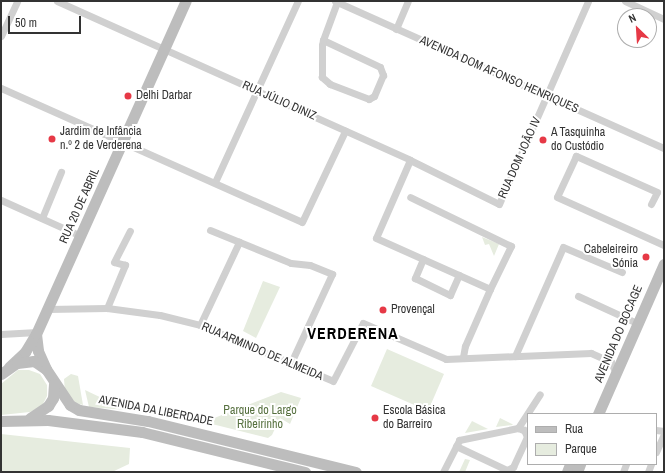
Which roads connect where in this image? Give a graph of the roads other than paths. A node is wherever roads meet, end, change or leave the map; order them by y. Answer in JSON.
{"nodes":[{"id":1,"x":17,"y":1,"type":"edge"},
{"id":2,"x":58,"y":1,"type":"edge"},
{"id":3,"x":186,"y":1,"type":"edge"},
{"id":4,"x":298,"y":1,"type":"edge"},
{"id":5,"x":408,"y":1,"type":"edge"},
{"id":6,"x":588,"y":1,"type":"edge"},
{"id":7,"x":624,"y":1,"type":"edge"},
{"id":8,"x":336,"y":2,"type":"edge"},
{"id":9,"x":664,"y":19,"type":"edge"},
{"id":10,"x":396,"y":29,"type":"junction"},
{"id":11,"x":1,"y":36,"type":"edge"},
{"id":12,"x":323,"y":40,"type":"junction"},
{"id":13,"x":164,"y":49,"type":"junction"},
{"id":14,"x":1,"y":88,"type":"edge"},
{"id":15,"x":257,"y":92,"type":"junction"},
{"id":16,"x":547,"y":97,"type":"junction"},
{"id":17,"x":345,"y":131,"type":"junction"},
{"id":18,"x":123,"y":141,"type":"junction"},
{"id":19,"x":664,"y":148,"type":"edge"},
{"id":20,"x":410,"y":160,"type":"junction"},
{"id":21,"x":61,"y":172,"type":"dead end"},
{"id":22,"x":215,"y":182,"type":"junction"},
{"id":23,"x":410,"y":197,"type":"dead end"},
{"id":24,"x":1,"y":200,"type":"edge"},
{"id":25,"x":499,"y":204,"type":"joint"},
{"id":26,"x":651,"y":204,"type":"dead end"},
{"id":27,"x":42,"y":218,"type":"junction"},
{"id":28,"x":130,"y":230,"type":"dead end"},
{"id":29,"x":210,"y":230,"type":"dead end"},
{"id":30,"x":80,"y":236,"type":"junction"},
{"id":31,"x":239,"y":242,"type":"junction"},
{"id":32,"x":664,"y":245,"type":"edge"},
{"id":33,"x":424,"y":259,"type":"junction"},
{"id":34,"x":664,"y":264,"type":"edge"},
{"id":35,"x":622,"y":272,"type":"dead end"},
{"id":36,"x":459,"y":274,"type":"junction"},
{"id":37,"x":490,"y":289,"type":"junction"},
{"id":38,"x":578,"y":296,"type":"dead end"},
{"id":39,"x":107,"y":308,"type":"junction"},
{"id":40,"x":48,"y":309,"type":"junction"},
{"id":41,"x":637,"y":323,"type":"junction"},
{"id":42,"x":200,"y":325,"type":"junction"},
{"id":43,"x":36,"y":333,"type":"junction"},
{"id":44,"x":1,"y":334,"type":"edge"},
{"id":45,"x":515,"y":356,"type":"junction"},
{"id":46,"x":463,"y":357,"type":"junction"},
{"id":47,"x":290,"y":365,"type":"junction"},
{"id":48,"x":46,"y":369,"type":"junction"},
{"id":49,"x":5,"y":370,"type":"edge"},
{"id":50,"x":616,"y":374,"type":"junction"},
{"id":51,"x":54,"y":384,"type":"junction"},
{"id":52,"x":540,"y":394,"type":"dead end"},
{"id":53,"x":531,"y":413,"type":"edge"},
{"id":54,"x":600,"y":413,"type":"edge"},
{"id":55,"x":1,"y":421,"type":"edge"},
{"id":56,"x":20,"y":421,"type":"junction"},
{"id":57,"x":523,"y":430,"type":"edge"},
{"id":58,"x":664,"y":432,"type":"edge"},
{"id":59,"x":456,"y":446,"type":"junction"},
{"id":60,"x":657,"y":450,"type":"edge"},
{"id":61,"x":305,"y":472,"type":"edge"},
{"id":62,"x":356,"y":472,"type":"edge"},
{"id":63,"x":444,"y":472,"type":"edge"}],
"edges":[{"from":1,"to":11,"type":"street"},
{"from":2,"to":13,"type":"street","name":"RUA JÚLIO DINIZ"},
{"from":3,"to":13,"type":"main road","name":"RUA 20 DE ABRIL"},
{"from":4,"to":15,"type":"street"},
{"from":5,"to":10,"type":"street"},
{"from":6,"to":16,"type":"street","name":"RUA DOM JOÃO IV"},
{"from":7,"to":9,"type":"street"},
{"from":8,"to":10,"type":"street","name":"AVENIDA DOM AFONSO HENRIQUES"},
{"from":8,"to":12,"type":"street"},
{"from":10,"to":16,"type":"street","name":"AVENIDA DOM AFONSO HENRIQUES"},
{"from":12,"to":12,"type":"street"},
{"from":13,"to":15,"type":"street","name":"RUA JÚLIO DINIZ"},
{"from":13,"to":18,"type":"main road","name":"RUA 20 DE ABRIL"},
{"from":14,"to":18,"type":"street"},
{"from":15,"to":17,"type":"street","name":"RUA JÚLIO DINIZ"},
{"from":15,"to":22,"type":"street"},
{"from":16,"to":19,"type":"street","name":"AVENIDA DOM AFONSO HENRIQUES"},
{"from":16,"to":25,"type":"street","name":"RUA DOM JOÃO IV"},
{"from":17,"to":20,"type":"street","name":"RUA JÚLIO DINIZ"},
{"from":17,"to":22,"type":"street"},
{"from":18,"to":22,"type":"street"},
{"from":18,"to":30,"type":"main road","name":"RUA 20 DE ABRIL"},
{"from":20,"to":25,"type":"street","name":"RUA JÚLIO DINIZ"},
{"from":20,"to":33,"type":"street"},
{"from":21,"to":27,"type":"street"},
{"from":23,"to":37,"type":"street"},
{"from":24,"to":27,"type":"street"},
{"from":26,"to":32,"type":"street"},
{"from":27,"to":30,"type":"street"},
{"from":28,"to":39,"type":"street"},
{"from":29,"to":31,"type":"street"},
{"from":30,"to":40,"type":"main road","name":"RUA 20 DE ABRIL"},
{"from":31,"to":42,"type":"street"},
{"from":31,"to":47,"type":"street"},
{"from":33,"to":36,"type":"street"},
{"from":33,"to":36,"type":"street"},
{"from":34,"to":41,"type":"main road","name":"AVENIDA DO BOCAGE"},
{"from":35,"to":45,"type":"street"},
{"from":36,"to":37,"type":"street"},
{"from":37,"to":46,"type":"street"},
{"from":38,"to":41,"type":"street"},
{"from":39,"to":40,"type":"street","name":"RUA ARMINDO DE ALMEIDA"},
{"from":39,"to":42,"type":"street","name":"RUA ARMINDO DE ALMEIDA"},
{"from":40,"to":43,"type":"main road","name":"RUA 20 DE ABRIL"},
{"from":41,"to":50,"type":"main road","name":"AVENIDA DO BOCAGE"},
{"from":42,"to":47,"type":"street","name":"RUA ARMINDO DE ALMEIDA"},
{"from":43,"to":44,"type":"street"},
{"from":43,"to":48,"type":"main road"},
{"from":43,"to":49,"type":"main road","name":"RUA 20 DE ABRIL"},
{"from":45,"to":46,"type":"street","name":"RUA ARMINDO DE ALMEIDA"},
{"from":45,"to":50,"type":"street","name":"RUA ARMINDO DE ALMEIDA"},
{"from":46,"to":47,"type":"street","name":"RUA ARMINDO DE ALMEIDA"},
{"from":48,"to":49,"type":"main road"},
{"from":48,"to":51,"type":"main road","name":"AVENIDA DA LIBERDADE"},
{"from":50,"to":54,"type":"main road","name":"AVENIDA DO BOCAGE"},
{"from":51,"to":56,"type":"main road","name":"AVENIDA DA LIBERDADE"},
{"from":51,"to":62,"type":"main road","name":"AVENIDA DA LIBERDADE"},
{"from":52,"to":53,"type":"street"},
{"from":55,"to":56,"type":"main road","name":"AVENIDA DA LIBERDADE"},
{"from":56,"to":61,"type":"main road","name":"AVENIDA DA LIBERDADE"},
{"from":57,"to":59,"type":"street"},
{"from":57,"to":59,"type":"street"},
{"from":58,"to":60,"type":"street"},
{"from":59,"to":63,"type":"street"}]}
